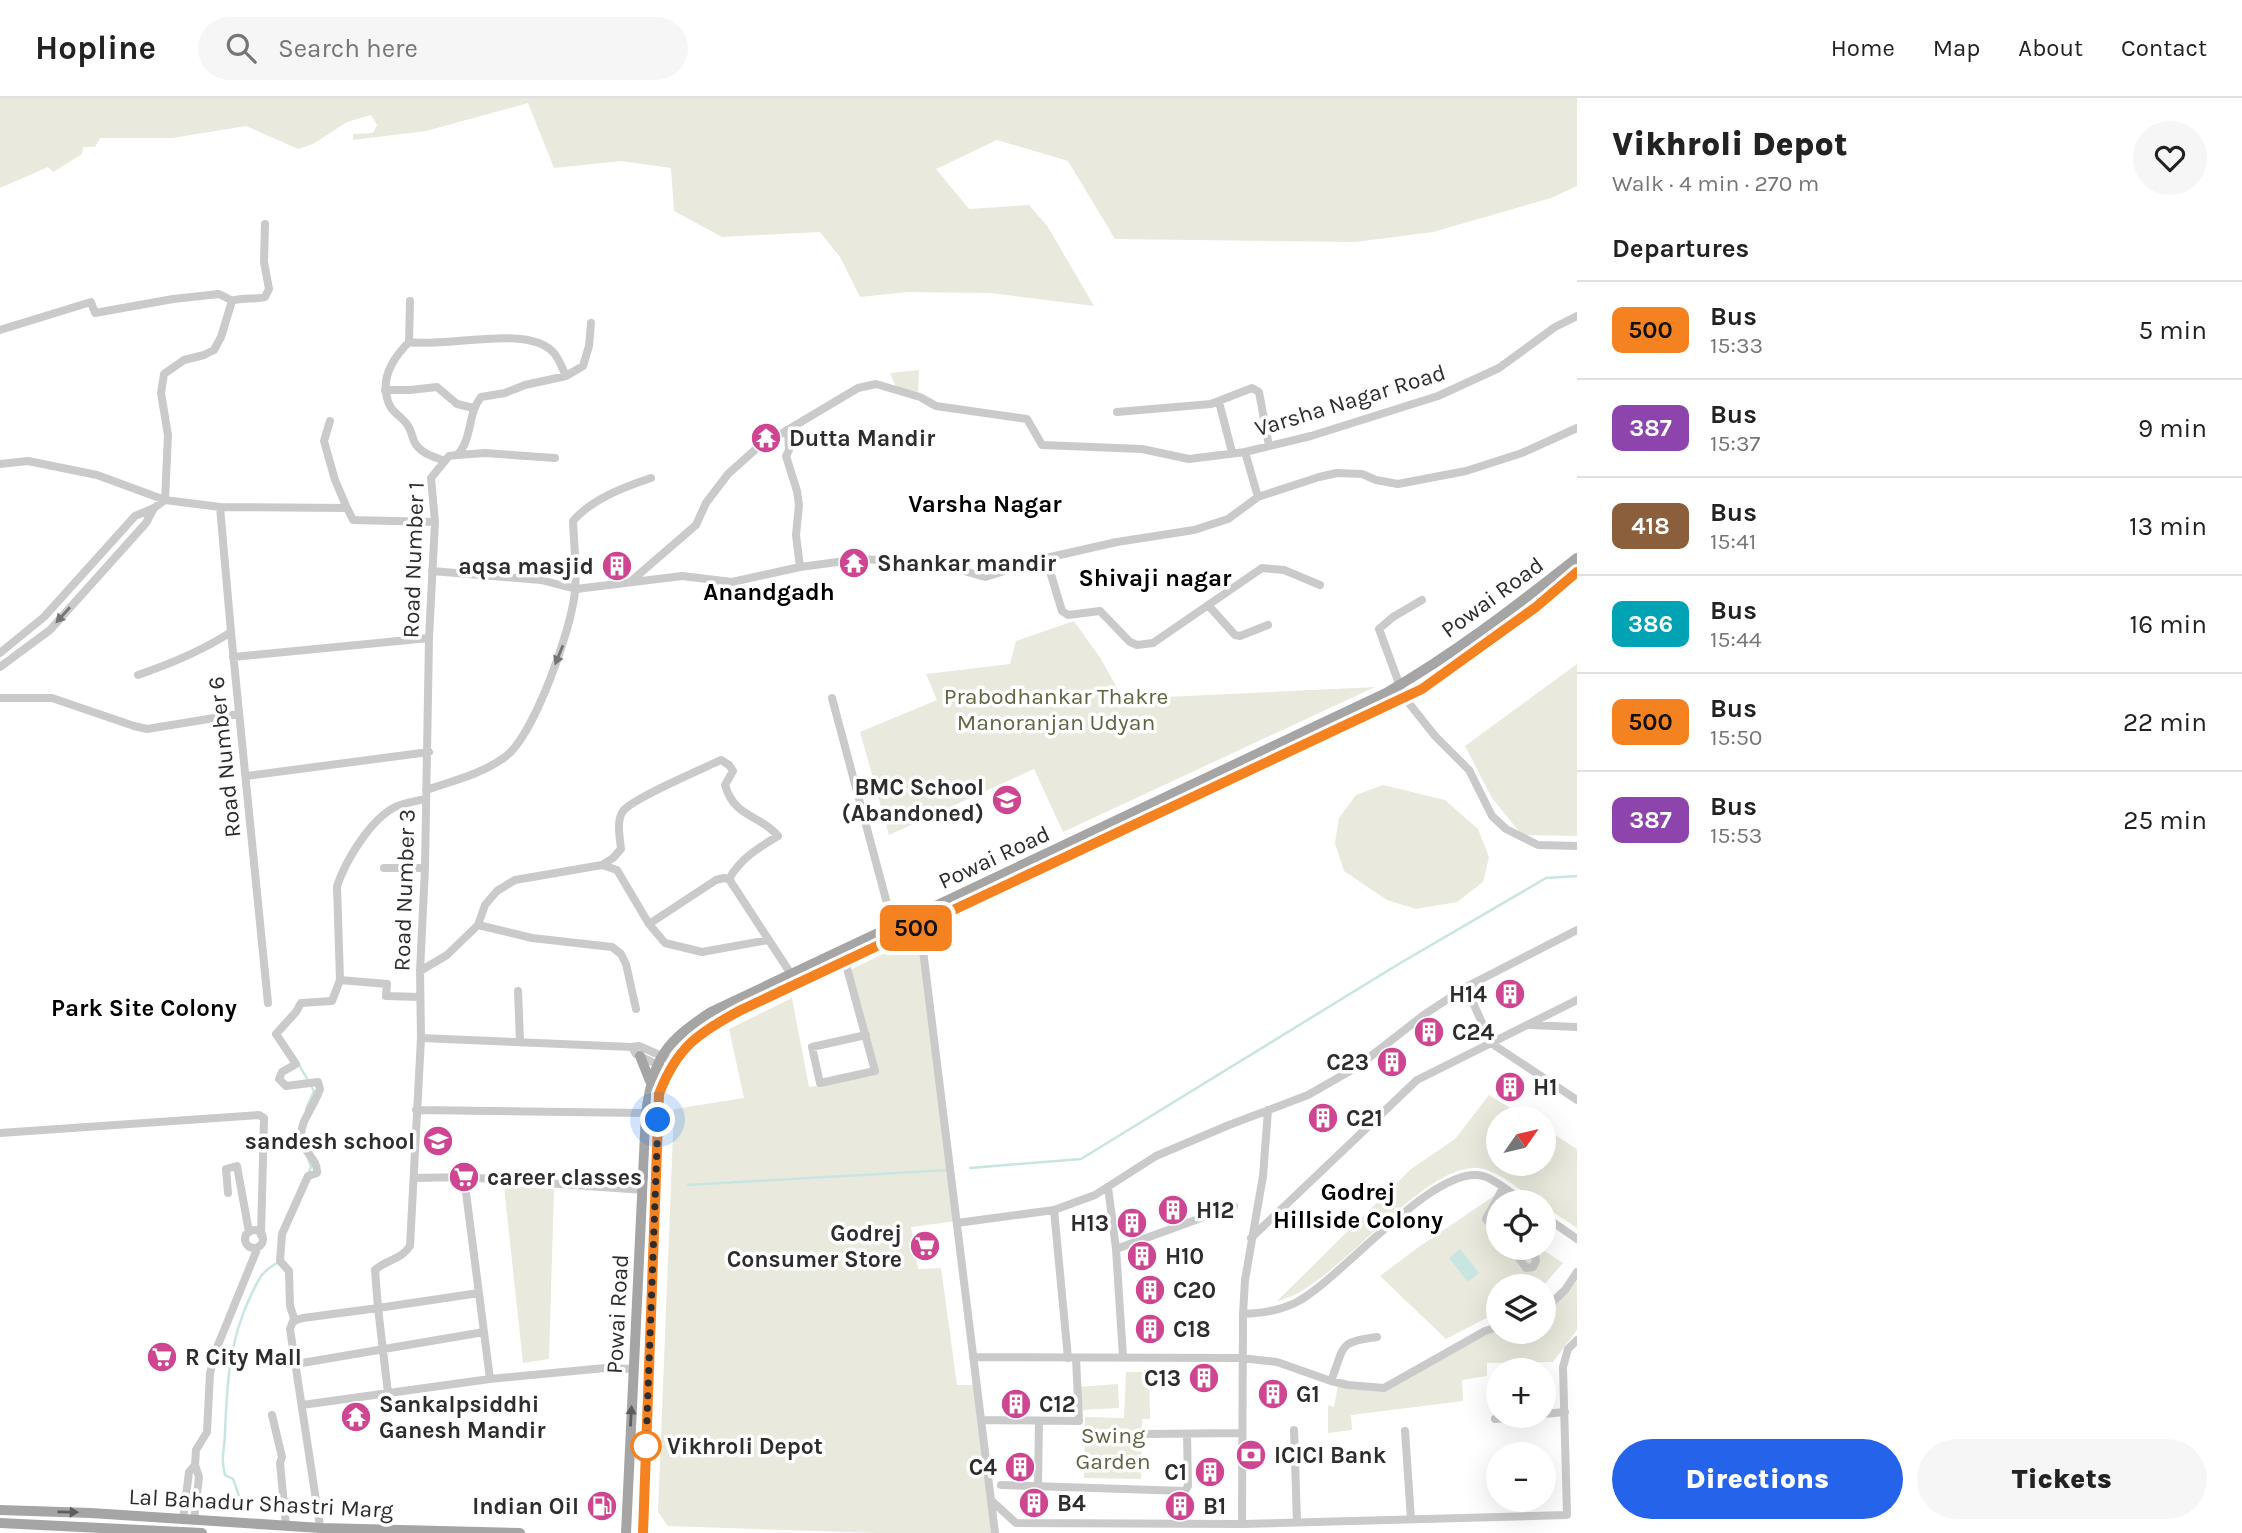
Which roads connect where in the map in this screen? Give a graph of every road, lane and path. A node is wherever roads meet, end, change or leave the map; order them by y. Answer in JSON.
{"nodes":[{"id":1,"x":265,"y":225,"type":"dead end"},
{"id":2,"x":233,"y":300,"type":"junction"},
{"id":3,"x":410,"y":301,"type":"dead end"},
{"id":4,"x":1577,"y":316,"type":"edge"},
{"id":5,"x":590,"y":323,"type":"dead end"},
{"id":6,"x":0,"y":330,"type":"edge"},
{"id":7,"x":409,"y":342,"type":"junction"},
{"id":8,"x":566,"y":376,"type":"junction"},
{"id":9,"x":385,"y":390,"type":"junction"},
{"id":10,"x":1219,"y":401,"type":"junction"},
{"id":11,"x":474,"y":408,"type":"junction"},
{"id":12,"x":1117,"y":412,"type":"dead end"},
{"id":13,"x":330,"y":421,"type":"dead end"},
{"id":14,"x":1577,"y":428,"type":"edge"},
{"id":15,"x":788,"y":431,"type":"junction"},
{"id":16,"x":1269,"y":446,"type":"junction"},
{"id":17,"x":1232,"y":452,"type":"junction"},
{"id":18,"x":1245,"y":452,"type":"junction"},
{"id":19,"x":457,"y":455,"type":"junction"},
{"id":20,"x":555,"y":458,"type":"dead end"},
{"id":21,"x":446,"y":461,"type":"junction"},
{"id":22,"x":0,"y":464,"type":"edge"},
{"id":23,"x":651,"y":478,"type":"dead end"},
{"id":24,"x":1258,"y":497,"type":"junction"},
{"id":25,"x":165,"y":500,"type":"junction"},
{"id":26,"x":220,"y":507,"type":"junction"},
{"id":27,"x":154,"y":508,"type":"junction"},
{"id":28,"x":347,"y":508,"type":"junction"},
{"id":29,"x":435,"y":522,"type":"junction"},
{"id":30,"x":114,"y":539,"type":"junction"},
{"id":31,"x":123,"y":549,"type":"junction"},
{"id":32,"x":1046,"y":558,"type":"junction"},
{"id":33,"x":1577,"y":558,"type":"edge"},
{"id":34,"x":800,"y":567,"type":"junction"},
{"id":35,"x":432,"y":571,"type":"junction"},
{"id":36,"x":1577,"y":572,"type":"edge"},
{"id":37,"x":79,"y":578,"type":"junction"},
{"id":38,"x":629,"y":582,"type":"junction"},
{"id":39,"x":1320,"y":585,"type":"dead end"},
{"id":40,"x":88,"y":587,"type":"junction"},
{"id":41,"x":576,"y":589,"type":"junction"},
{"id":42,"x":1422,"y":600,"type":"dead end"},
{"id":43,"x":1208,"y":605,"type":"junction"},
{"id":44,"x":1268,"y":625,"type":"dead end"},
{"id":45,"x":231,"y":632,"type":"junction"},
{"id":46,"x":22,"y":637,"type":"junction"},
{"id":47,"x":429,"y":638,"type":"junction"},
{"id":48,"x":29,"y":647,"type":"junction"},
{"id":49,"x":0,"y":653,"type":"edge"},
{"id":50,"x":233,"y":657,"type":"junction"},
{"id":51,"x":0,"y":667,"type":"edge"},
{"id":52,"x":138,"y":676,"type":"dead end"},
{"id":53,"x":1400,"y":685,"type":"junction"},
{"id":54,"x":1404,"y":697,"type":"junction"},
{"id":55,"x":0,"y":698,"type":"edge"},
{"id":56,"x":832,"y":698,"type":"dead end"},
{"id":57,"x":239,"y":714,"type":"junction"},
{"id":58,"x":1300,"y":740,"type":"junction"},
{"id":59,"x":429,"y":752,"type":"junction"},
{"id":60,"x":246,"y":776,"type":"junction"},
{"id":61,"x":426,"y":794,"type":"junction"},
{"id":62,"x":1577,"y":846,"type":"edge"},
{"id":63,"x":602,"y":865,"type":"junction"},
{"id":64,"x":384,"y":868,"type":"dead end"},
{"id":65,"x":425,"y":868,"type":"junction"},
{"id":66,"x":729,"y":879,"type":"junction"},
{"id":67,"x":649,"y":924,"type":"junction"},
{"id":68,"x":478,"y":925,"type":"junction"},
{"id":69,"x":894,"y":925,"type":"junction"},
{"id":70,"x":1577,"y":930,"type":"edge"},
{"id":71,"x":896,"y":937,"type":"junction"},
{"id":72,"x":768,"y":940,"type":"junction"},
{"id":73,"x":923,"y":950,"type":"dead end"},
{"id":74,"x":845,"y":961,"type":"junction"},
{"id":75,"x":420,"y":971,"type":"junction"},
{"id":76,"x":791,"y":974,"type":"junction"},
{"id":77,"x":340,"y":980,"type":"junction"},
{"id":78,"x":1466,"y":986,"type":"junction"},
{"id":79,"x":518,"y":991,"type":"dead end"},
{"id":80,"x":420,"y":997,"type":"junction"},
{"id":81,"x":1577,"y":1000,"type":"edge"},
{"id":82,"x":268,"y":1003,"type":"dead end"},
{"id":83,"x":636,"y":1009,"type":"dead end"},
{"id":84,"x":1527,"y":1024,"type":"junction"},
{"id":85,"x":1577,"y":1027,"type":"edge"},
{"id":86,"x":866,"y":1035,"type":"junction"},
{"id":87,"x":421,"y":1038,"type":"junction"},
{"id":88,"x":520,"y":1042,"type":"junction"},
{"id":89,"x":1491,"y":1043,"type":"junction"},
{"id":90,"x":636,"y":1051,"type":"junction"},
{"id":91,"x":659,"y":1059,"type":"junction"},
{"id":92,"x":671,"y":1066,"type":"junction"},
{"id":93,"x":650,"y":1082,"type":"junction"},
{"id":94,"x":1577,"y":1100,"type":"edge"},
{"id":95,"x":416,"y":1110,"type":"junction"},
{"id":96,"x":1268,"y":1110,"type":"junction"},
{"id":97,"x":646,"y":1113,"type":"junction"},
{"id":98,"x":0,"y":1133,"type":"edge"},
{"id":99,"x":464,"y":1177,"type":"junction"},
{"id":100,"x":415,"y":1178,"type":"junction"},
{"id":101,"x":1108,"y":1187,"type":"junction"},
{"id":102,"x":643,"y":1190,"type":"junction"},
{"id":103,"x":1506,"y":1190,"type":"edge"},
{"id":104,"x":228,"y":1193,"type":"dead end"},
{"id":105,"x":1234,"y":1206,"type":"dead end"},
{"id":106,"x":1054,"y":1210,"type":"junction"},
{"id":107,"x":957,"y":1223,"type":"junction"},
{"id":108,"x":1556,"y":1225,"type":"edge"},
{"id":109,"x":249,"y":1231,"type":"junction"},
{"id":110,"x":261,"y":1235,"type":"junction"},
{"id":111,"x":1251,"y":1238,"type":"junction"},
{"id":112,"x":1577,"y":1240,"type":"edge"},
{"id":113,"x":258,"y":1247,"type":"junction"},
{"id":114,"x":1116,"y":1249,"type":"junction"},
{"id":115,"x":1520,"y":1260,"type":"edge"},
{"id":116,"x":1536,"y":1260,"type":"edge"},
{"id":117,"x":1577,"y":1272,"type":"edge"},
{"id":118,"x":479,"y":1293,"type":"junction"},
{"id":119,"x":1556,"y":1299,"type":"edge"},
{"id":120,"x":378,"y":1308,"type":"junction"},
{"id":121,"x":1243,"y":1314,"type":"junction"},
{"id":122,"x":295,"y":1321,"type":"junction"},
{"id":123,"x":1486,"y":1331,"type":"edge"},
{"id":124,"x":484,"y":1332,"type":"junction"},
{"id":125,"x":1377,"y":1337,"type":"dead end"},
{"id":126,"x":1577,"y":1340,"type":"edge"},
{"id":127,"x":383,"y":1349,"type":"junction"},
{"id":128,"x":974,"y":1357,"type":"junction"},
{"id":129,"x":1123,"y":1357,"type":"junction"},
{"id":130,"x":1072,"y":1358,"type":"junction"},
{"id":131,"x":1241,"y":1358,"type":"junction"},
{"id":132,"x":296,"y":1364,"type":"junction"},
{"id":133,"x":633,"y":1369,"type":"junction"},
{"id":134,"x":490,"y":1379,"type":"junction"},
{"id":135,"x":1331,"y":1381,"type":"junction"},
{"id":136,"x":388,"y":1393,"type":"junction"},
{"id":137,"x":302,"y":1405,"type":"junction"},
{"id":138,"x":1565,"y":1412,"type":"junction"},
{"id":139,"x":1556,"y":1413,"type":"edge"},
{"id":140,"x":272,"y":1415,"type":"dead end"},
{"id":141,"x":981,"y":1420,"type":"junction"},
{"id":142,"x":1040,"y":1422,"type":"junction"},
{"id":143,"x":1294,"y":1430,"type":"dead end"},
{"id":144,"x":1405,"y":1431,"type":"dead end"},
{"id":145,"x":1242,"y":1433,"type":"junction"},
{"id":146,"x":1144,"y":1434,"type":"dead end"},
{"id":147,"x":1187,"y":1434,"type":"junction"},
{"id":148,"x":1001,"y":1485,"type":"dead end"},
{"id":149,"x":1038,"y":1486,"type":"junction"},
{"id":150,"x":993,"y":1502,"type":"dead end"},
{"id":151,"x":0,"y":1510,"type":"edge"},
{"id":152,"x":1411,"y":1519,"type":"junction"},
{"id":153,"x":188,"y":1520,"type":"junction"},
{"id":154,"x":1297,"y":1522,"type":"junction"},
{"id":155,"x":0,"y":1523,"type":"edge"},
{"id":156,"x":1242,"y":1524,"type":"junction"},
{"id":157,"x":286,"y":1526,"type":"junction"},
{"id":158,"x":321,"y":1531,"type":"edge"},
{"id":159,"x":202,"y":1533,"type":"edge"},
{"id":160,"x":507,"y":1533,"type":"edge"},
{"id":161,"x":520,"y":1533,"type":"edge"},
{"id":162,"x":626,"y":1533,"type":"edge"},
{"id":163,"x":643,"y":1533,"type":"edge"},
{"id":164,"x":995,"y":1533,"type":"edge"}],
"edges":[{"from":1,"to":2,"type":"street"},
{"from":2,"to":6,"type":"street"},
{"from":2,"to":25,"type":"street"},
{"from":3,"to":7,"type":"street"},
{"from":4,"to":16,"type":"street","name":"Varsha Nagar Road"},
{"from":5,"to":8,"type":"street"},
{"from":7,"to":8,"type":"street"},
{"from":7,"to":9,"type":"street"},
{"from":8,"to":11,"type":"street"},
{"from":9,"to":11,"type":"street"},
{"from":9,"to":21,"type":"street"},
{"from":10,"to":12,"type":"street"},
{"from":10,"to":16,"type":"street"},
{"from":10,"to":17,"type":"street"},
{"from":11,"to":19,"type":"street"},
{"from":13,"to":28,"type":"street"},
{"from":14,"to":24,"type":"street"},
{"from":15,"to":17,"type":"street"},
{"from":15,"to":34,"type":"street"},
{"from":15,"to":38,"type":"street"},
{"from":16,"to":18,"type":"street","name":"Varsha Nagar Road"},
{"from":17,"to":18,"type":"street"},
{"from":18,"to":24,"type":"street","name":"Varsha Nagar Road"},
{"from":19,"to":20,"type":"street"},
{"from":19,"to":21,"type":"street","name":"Road Number 1"},
{"from":21,"to":29,"type":"street","name":"Road Number 1"},
{"from":22,"to":25,"type":"street"},
{"from":23,"to":41,"type":"street","name":"Road Number 3"},
{"from":24,"to":32,"type":"street"},
{"from":25,"to":26,"type":"street"},
{"from":25,"to":27,"type":"street"},
{"from":26,"to":28,"type":"street"},
{"from":26,"to":45,"type":"street","name":"Road Number 6"},
{"from":27,"to":30,"type":"street"},
{"from":27,"to":31,"type":"street"},
{"from":28,"to":29,"type":"street"},
{"from":29,"to":35,"type":"street","name":"Road Number 1"},
{"from":30,"to":31,"type":"street"},
{"from":30,"to":37,"type":"street"},
{"from":31,"to":40,"type":"street"},
{"from":32,"to":34,"type":"street"},
{"from":32,"to":43,"type":"street"},
{"from":33,"to":53,"type":"main road","name":"Powai Road"},
{"from":34,"to":38,"type":"street"},
{"from":35,"to":41,"type":"street"},
{"from":35,"to":47,"type":"street","name":"Road Number 1"},
{"from":36,"to":54,"type":"main road","name":"Powai Road"},
{"from":37,"to":40,"type":"street"},
{"from":37,"to":46,"type":"street"},
{"from":38,"to":41,"type":"street"},
{"from":39,"to":43,"type":"street"},
{"from":40,"to":48,"type":"street","one_way":true},
{"from":41,"to":61,"type":"street","name":"Road Number 3","one_way":true},
{"from":42,"to":53,"type":"street"},
{"from":43,"to":44,"type":"street"},
{"from":45,"to":50,"type":"street","name":"Road Number 6"},
{"from":45,"to":52,"type":"street"},
{"from":46,"to":48,"type":"street"},
{"from":46,"to":49,"type":"street"},
{"from":47,"to":50,"type":"street"},
{"from":47,"to":59,"type":"street","name":"Road Number 1"},
{"from":48,"to":51,"type":"street"},
{"from":50,"to":57,"type":"street","name":"Road Number 6"},
{"from":53,"to":54,"type":"street"},
{"from":53,"to":58,"type":"main road","name":"Powai Road"},
{"from":54,"to":58,"type":"main road","name":"Powai Road"},
{"from":54,"to":62,"type":"street"},
{"from":55,"to":57,"type":"street"},
{"from":56,"to":69,"type":"street"},
{"from":57,"to":60,"type":"street","name":"Road Number 6"},
{"from":58,"to":69,"type":"main road","name":"Powai Road"},
{"from":58,"to":71,"type":"main road","name":"Powai Road"},
{"from":59,"to":60,"type":"street"},
{"from":59,"to":61,"type":"street","name":"Road Number 1"},
{"from":60,"to":82,"type":"street","name":"Road Number 6"},
{"from":61,"to":65,"type":"street","name":"Road Number 3"},
{"from":61,"to":77,"type":"street"},
{"from":63,"to":66,"type":"street"},
{"from":63,"to":67,"type":"street"},
{"from":63,"to":68,"type":"street"},
{"from":64,"to":65,"type":"street"},
{"from":65,"to":75,"type":"street","name":"Road Number 3"},
{"from":66,"to":67,"type":"street"},
{"from":66,"to":72,"type":"street"},
{"from":67,"to":72,"type":"street"},
{"from":68,"to":75,"type":"street"},
{"from":68,"to":83,"type":"street"},
{"from":69,"to":71,"type":"street"},
{"from":69,"to":76,"type":"main road","name":"Powai Road"},
{"from":70,"to":78,"type":"street"},
{"from":71,"to":74,"type":"main road","name":"Powai Road"},
{"from":72,"to":76,"type":"street"},
{"from":73,"to":107,"type":"street"},
{"from":74,"to":86,"type":"street"},
{"from":74,"to":92,"type":"main road","name":"Powai Road"},
{"from":75,"to":80,"type":"street","name":"Road Number 3"},
{"from":76,"to":91,"type":"main road","name":"Powai Road"},
{"from":77,"to":80,"type":"street"},
{"from":77,"to":122,"type":"street"},
{"from":78,"to":89,"type":"street"},
{"from":78,"to":96,"type":"street"},
{"from":79,"to":88,"type":"street"},
{"from":80,"to":87,"type":"street","name":"Road Number 3"},
{"from":81,"to":84,"type":"street"},
{"from":84,"to":85,"type":"street"},
{"from":84,"to":89,"type":"street"},
{"from":86,"to":86,"type":"street"},
{"from":87,"to":88,"type":"street"},
{"from":87,"to":95,"type":"street","name":"Road Number 3"},
{"from":88,"to":90,"type":"street"},
{"from":89,"to":94,"type":"street"},
{"from":89,"to":111,"type":"street"},
{"from":90,"to":91,"type":"street"},
{"from":90,"to":93,"type":"main road"},
{"from":91,"to":92,"type":"street"},
{"from":91,"to":93,"type":"main road","name":"Powai Road"},
{"from":92,"to":163,"type":"main road","name":"Powai Road"},
{"from":93,"to":97,"type":"main road","name":"Powai Road"},
{"from":95,"to":97,"type":"street"},
{"from":95,"to":100,"type":"street","name":"Road Number 3"},
{"from":96,"to":101,"type":"street"},
{"from":96,"to":111,"type":"street"},
{"from":97,"to":102,"type":"main road","name":"Powai Road"},
{"from":98,"to":110,"type":"street"},
{"from":99,"to":100,"type":"street"},
{"from":99,"to":102,"type":"street"},
{"from":99,"to":118,"type":"street"},
{"from":100,"to":120,"type":"street","name":"Road Number 3"},
{"from":101,"to":106,"type":"street"},
{"from":101,"to":114,"type":"street"},
{"from":102,"to":133,"type":"main road","name":"Powai Road"},
{"from":103,"to":121,"type":"street"},
{"from":104,"to":109,"type":"street"},
{"from":105,"to":114,"type":"street"},
{"from":106,"to":107,"type":"street"},
{"from":106,"to":130,"type":"street"},
{"from":107,"to":128,"type":"street"},
{"from":108,"to":112,"type":"street"},
{"from":109,"to":110,"type":"street"},
{"from":109,"to":113,"type":"street"},
{"from":110,"to":113,"type":"street"},
{"from":111,"to":121,"type":"street"},
{"from":113,"to":153,"type":"street"},
{"from":114,"to":129,"type":"street"},
{"from":115,"to":116,"type":"street"},
{"from":117,"to":119,"type":"street"},
{"from":118,"to":120,"type":"street"},
{"from":118,"to":124,"type":"street"},
{"from":120,"to":122,"type":"street"},
{"from":120,"to":127,"type":"street"},
{"from":121,"to":131,"type":"street"},
{"from":122,"to":132,"type":"street"},
{"from":123,"to":135,"type":"street"},
{"from":124,"to":127,"type":"street"},
{"from":124,"to":134,"type":"street"},
{"from":125,"to":135,"type":"street"},
{"from":126,"to":138,"type":"street"},
{"from":127,"to":132,"type":"street"},
{"from":127,"to":136,"type":"street"},
{"from":128,"to":130,"type":"street"},
{"from":128,"to":141,"type":"street"},
{"from":129,"to":130,"type":"street"},
{"from":129,"to":131,"type":"street"},
{"from":130,"to":142,"type":"street"},
{"from":131,"to":135,"type":"street"},
{"from":131,"to":145,"type":"street"},
{"from":132,"to":137,"type":"street"},
{"from":133,"to":134,"type":"street"},
{"from":162,"to":133,"type":"main road","name":"Powai Road","one_way":true},
{"from":134,"to":136,"type":"street"},
{"from":136,"to":137,"type":"street"},
{"from":137,"to":158,"type":"street"},
{"from":138,"to":139,"type":"street"},
{"from":138,"to":152,"type":"street"},
{"from":140,"to":157,"type":"street"},
{"from":141,"to":142,"type":"street"},
{"from":141,"to":164,"type":"street"},
{"from":142,"to":149,"type":"street"},
{"from":143,"to":154,"type":"street"},
{"from":144,"to":152,"type":"street"},
{"from":145,"to":147,"type":"street"},
{"from":145,"to":156,"type":"street"},
{"from":146,"to":147,"type":"street"},
{"from":147,"to":149,"type":"street"},
{"from":148,"to":149,"type":"street"},
{"from":150,"to":156,"type":"street"},
{"from":151,"to":153,"type":"main road","name":"Lal Bahadur Shastri Marg","one_way":true},
{"from":152,"to":154,"type":"street"},
{"from":153,"to":157,"type":"main road","name":"Lal Bahadur Shastri Marg"},
{"from":154,"to":156,"type":"street"},
{"from":155,"to":159,"type":"main road","name":"Lal Bahadur Shastri Marg"},
{"from":157,"to":158,"type":"main road","name":"Lal Bahadur Shastri Marg"},
{"from":158,"to":160,"type":"main road","name":"Lal Bahadur Shastri Marg"},
{"from":160,"to":161,"type":"main road","name":"Lal Bahadur Shastri Marg"}]}
